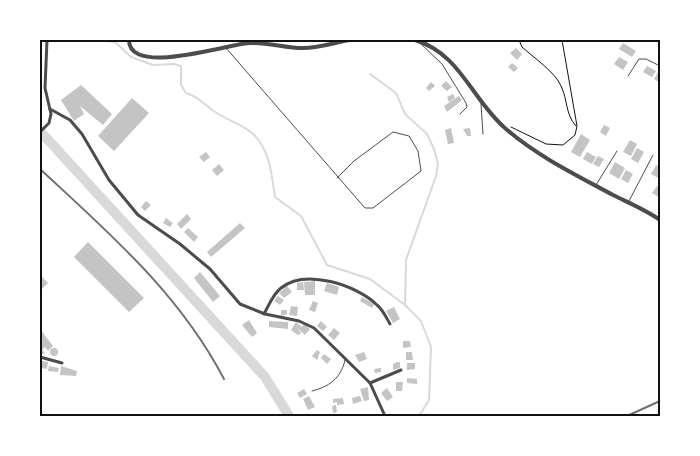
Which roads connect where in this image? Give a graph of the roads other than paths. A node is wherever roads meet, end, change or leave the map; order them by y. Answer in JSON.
{"nodes":[{"id":1,"x":47,"y":40,"type":"edge"},
{"id":2,"x":129,"y":40,"type":"edge"},
{"id":3,"x":349,"y":40,"type":"edge"},
{"id":4,"x":417,"y":41,"type":"edge"},
{"id":5,"x":225,"y":47,"type":"junction"},
{"id":6,"x":660,"y":66,"type":"edge"},
{"id":7,"x":628,"y":76,"type":"dead end"},
{"id":8,"x":482,"y":103,"type":"junction"},
{"id":9,"x":50,"y":109,"type":"junction"},
{"id":10,"x":460,"y":114,"type":"dead end"},
{"id":11,"x":40,"y":132,"type":"edge"},
{"id":12,"x":483,"y":134,"type":"dead end"},
{"id":13,"x":616,"y":151,"type":"dead end"},
{"id":14,"x":653,"y":155,"type":"dead end"},
{"id":15,"x":337,"y":178,"type":"junction"},
{"id":16,"x":595,"y":186,"type":"junction"},
{"id":17,"x":628,"y":202,"type":"junction"},
{"id":18,"x":660,"y":220,"type":"edge"},
{"id":19,"x":264,"y":314,"type":"junction"},
{"id":20,"x":390,"y":324,"type":"dead end"},
{"id":21,"x":40,"y":357,"type":"edge"},
{"id":22,"x":345,"y":357,"type":"junction"},
{"id":23,"x":62,"y":363,"type":"dead end"},
{"id":24,"x":401,"y":370,"type":"dead end"},
{"id":25,"x":370,"y":383,"type":"junction"},
{"id":26,"x":312,"y":391,"type":"dead end"},
{"id":27,"x":385,"y":416,"type":"edge"}],
"edges":[{"from":1,"to":9,"type":"street"},
{"from":2,"to":5,"type":"street"},
{"from":3,"to":5,"type":"street"},
{"from":4,"to":8,"type":"street"},
{"from":4,"to":10,"type":"lane"},
{"from":5,"to":15,"type":"lane"},
{"from":6,"to":7,"type":"lane"},
{"from":8,"to":12,"type":"lane"},
{"from":8,"to":16,"type":"street"},
{"from":9,"to":11,"type":"street"},
{"from":9,"to":19,"type":"street"},
{"from":13,"to":16,"type":"lane"},
{"from":14,"to":17,"type":"lane"},
{"from":15,"to":15,"type":"lane"},
{"from":16,"to":17,"type":"street"},
{"from":17,"to":18,"type":"street"},
{"from":19,"to":20,"type":"street"},
{"from":19,"to":22,"type":"street"},
{"from":21,"to":23,"type":"street"},
{"from":22,"to":25,"type":"street"},
{"from":22,"to":26,"type":"lane"},
{"from":24,"to":25,"type":"street"},
{"from":25,"to":27,"type":"street"}]}
